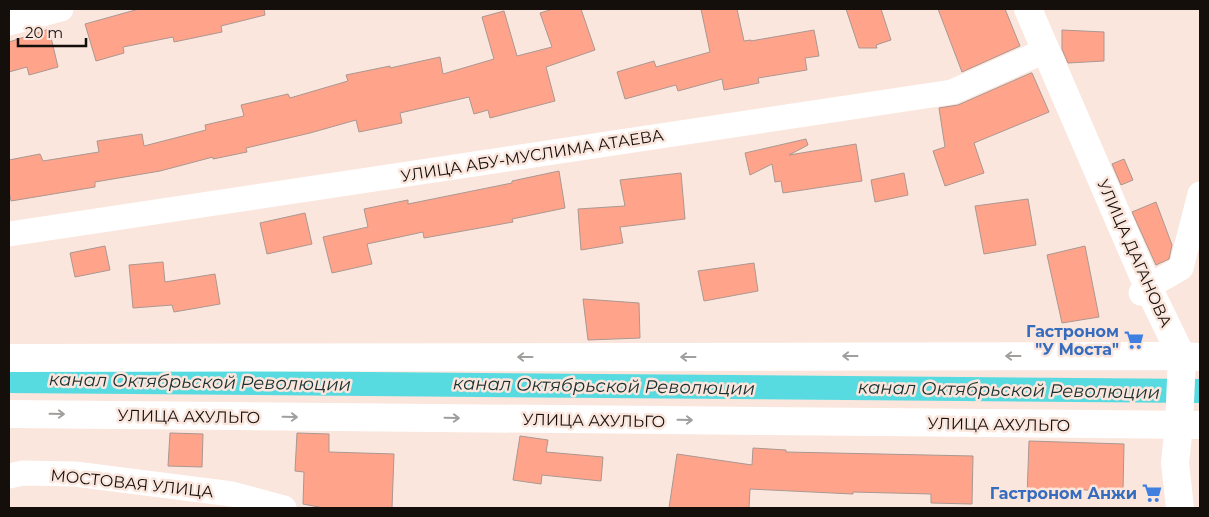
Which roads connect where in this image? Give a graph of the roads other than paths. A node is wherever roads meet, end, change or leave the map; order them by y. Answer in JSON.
{"nodes":[{"id":1,"x":61,"y":9,"type":"edge"},
{"id":2,"x":1020,"y":9,"type":"edge"},
{"id":3,"x":1028,"y":9,"type":"edge"},
{"id":4,"x":9,"y":23,"type":"edge"},
{"id":5,"x":1043,"y":51,"type":"junction"},
{"id":6,"x":1200,"y":194,"type":"edge"},
{"id":7,"x":9,"y":234,"type":"edge"},
{"id":8,"x":1145,"y":290,"type":"junction"},
{"id":9,"x":1183,"y":357,"type":"edge"},
{"id":10,"x":9,"y":358,"type":"edge"},
{"id":11,"x":9,"y":414,"type":"edge"},
{"id":12,"x":1182,"y":425,"type":"edge"},
{"id":13,"x":9,"y":476,"type":"edge"},
{"id":14,"x":284,"y":508,"type":"edge"},
{"id":15,"x":1171,"y":508,"type":"edge"},
{"id":16,"x":1180,"y":508,"type":"edge"}],
"edges":[{"from":1,"to":4,"type":"street"},
{"from":2,"to":5,"type":"main road","name":"УЛИЦА ДАГАНОВА"},
{"from":3,"to":5,"type":"main road","name":"УЛИЦА ДАГАНОВА"},
{"from":5,"to":7,"type":"street","name":"УЛИЦА АБУ-МУСЛИМА АТАЕВА"},
{"from":5,"to":8,"type":"main road","name":"УЛИЦА ДАГАНОВА"},
{"from":6,"to":8,"type":"street"},
{"from":8,"to":9,"type":"main road","name":"УЛИЦА ДАГАНОВА"},
{"from":9,"to":10,"type":"main road","one_way":true},
{"from":9,"to":12,"type":"main road","name":"УЛИЦА ДАГАНОВА"},
{"from":11,"to":12,"type":"main road","name":"УЛИЦА АХУЛЬГО","one_way":true},
{"from":12,"to":15,"type":"main road","name":"УЛИЦА ДАГАНОВА"},
{"from":12,"to":16,"type":"main road","name":"УЛИЦА ДАГАНОВА"},
{"from":13,"to":14,"type":"street","name":"МОСТОВАЯ УЛИЦА"}]}
